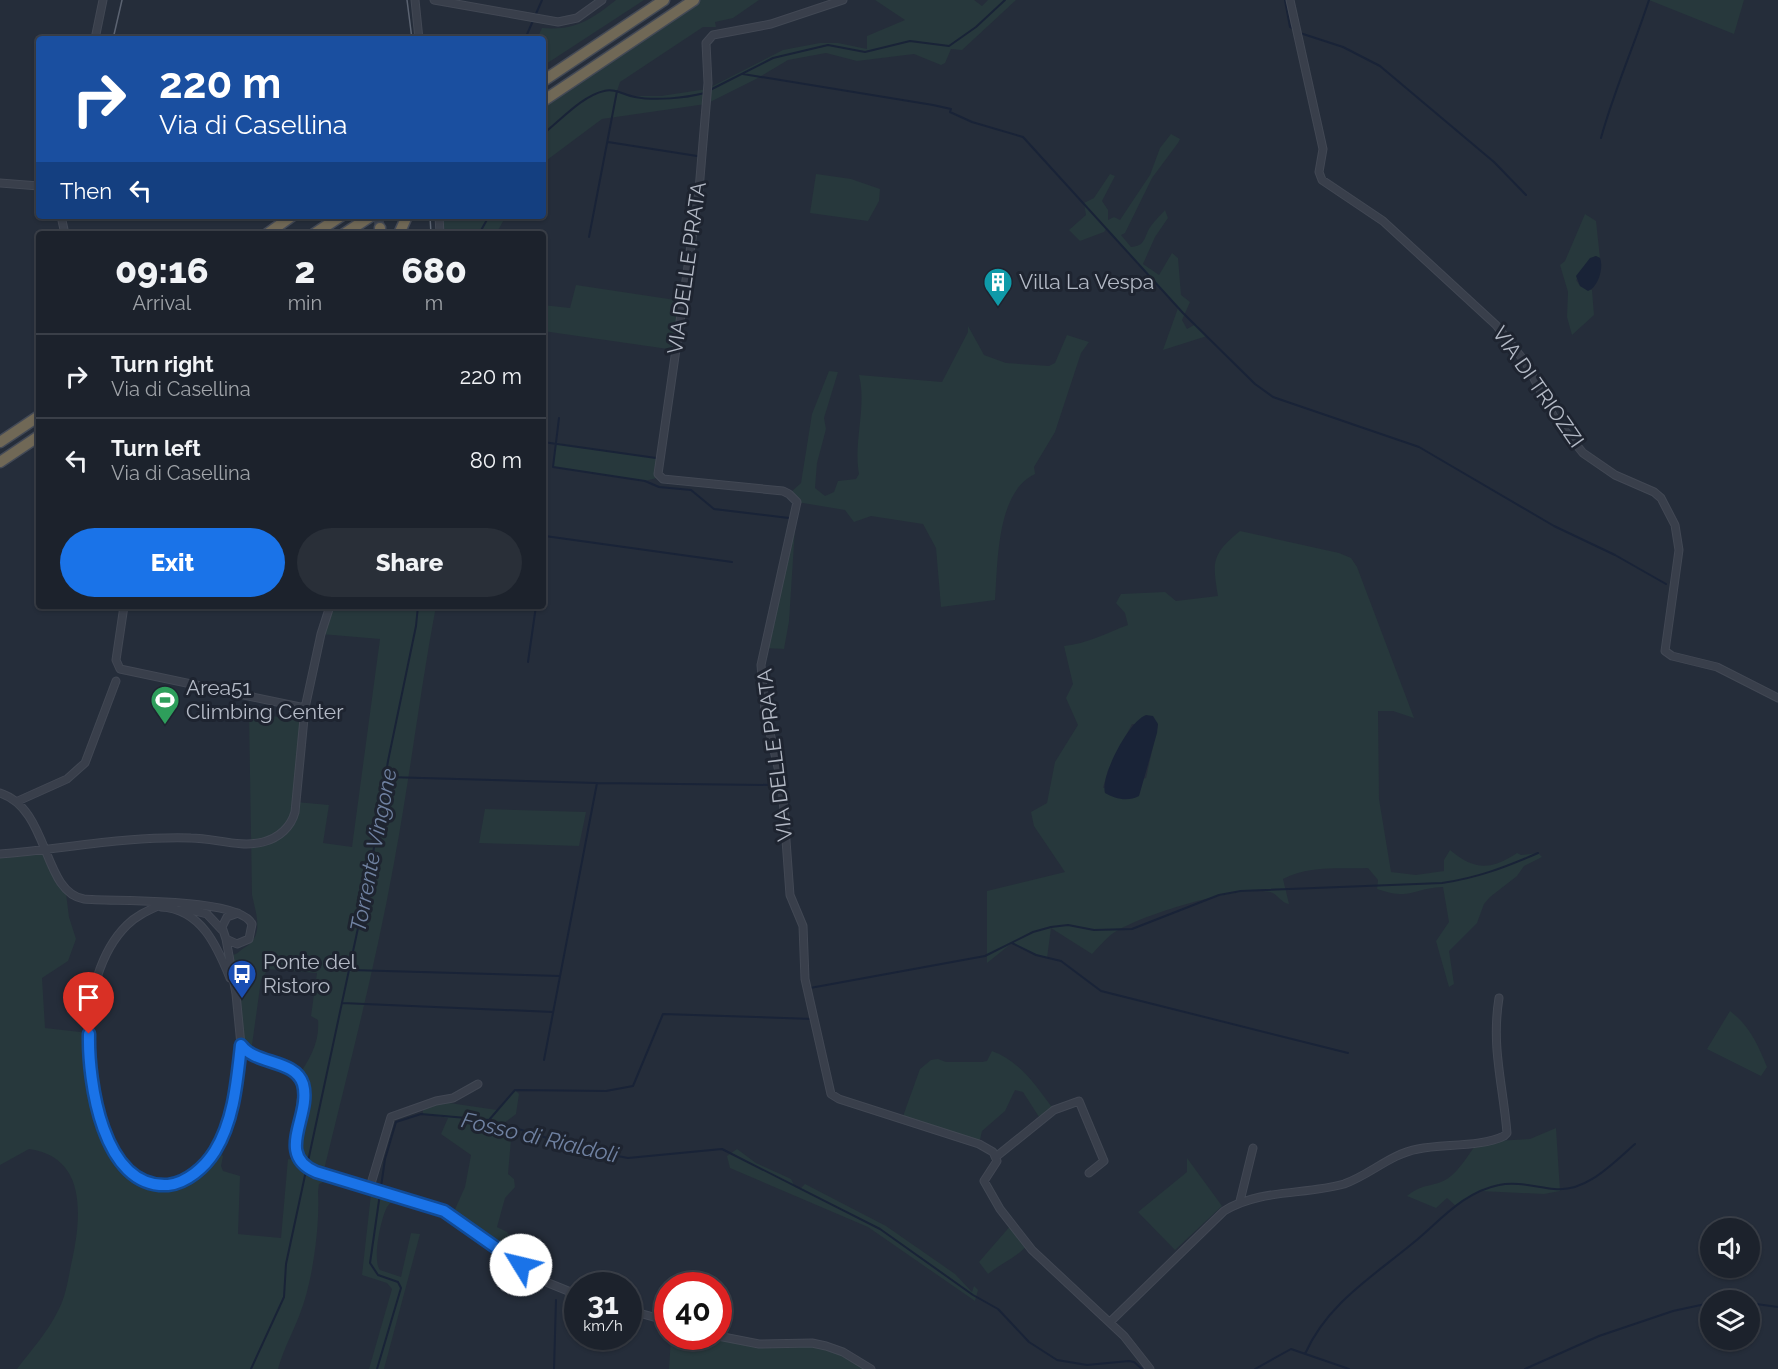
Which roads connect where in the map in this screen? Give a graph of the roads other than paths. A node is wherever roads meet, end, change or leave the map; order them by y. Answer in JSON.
{"nodes":[{"id":1,"x":103,"y":0,"type":"edge"},
{"id":2,"x":415,"y":0,"type":"edge"},
{"id":3,"x":434,"y":0,"type":"edge"},
{"id":4,"x":602,"y":0,"type":"edge"},
{"id":5,"x":664,"y":0,"type":"edge"},
{"id":6,"x":694,"y":0,"type":"edge"},
{"id":7,"x":843,"y":0,"type":"edge"},
{"id":8,"x":1290,"y":0,"type":"edge"},
{"id":9,"x":96,"y":36,"type":"edge"},
{"id":10,"x":419,"y":36,"type":"edge"},
{"id":11,"x":546,"y":77,"type":"edge"},
{"id":12,"x":546,"y":99,"type":"edge"},
{"id":13,"x":0,"y":183,"type":"edge"},
{"id":14,"x":36,"y":184,"type":"edge"},
{"id":15,"x":288,"y":219,"type":"edge"},
{"id":16,"x":336,"y":219,"type":"edge"},
{"id":17,"x":366,"y":219,"type":"edge"},
{"id":18,"x":271,"y":231,"type":"edge"},
{"id":19,"x":318,"y":231,"type":"edge"},
{"id":20,"x":348,"y":231,"type":"edge"},
{"id":21,"x":36,"y":418,"type":"edge"},
{"id":22,"x":36,"y":438,"type":"edge"},
{"id":23,"x":0,"y":442,"type":"edge"},
{"id":24,"x":0,"y":462,"type":"edge"},
{"id":25,"x":124,"y":609,"type":"edge"},
{"id":26,"x":329,"y":609,"type":"edge"},
{"id":27,"x":116,"y":681,"type":"dead end"},
{"id":28,"x":1778,"y":698,"type":"edge"},
{"id":29,"x":305,"y":708,"type":"junction"},
{"id":30,"x":0,"y":793,"type":"edge"},
{"id":31,"x":18,"y":801,"type":"junction"},
{"id":32,"x":46,"y":849,"type":"junction"},
{"id":33,"x":0,"y":854,"type":"edge"},
{"id":34,"x":120,"y":902,"type":"junction"},
{"id":35,"x":158,"y":906,"type":"junction"},
{"id":36,"x":168,"y":907,"type":"junction"},
{"id":37,"x":238,"y":913,"type":"junction"},
{"id":38,"x":222,"y":930,"type":"junction"},
{"id":39,"x":226,"y":939,"type":"junction"},
{"id":40,"x":237,"y":944,"type":"junction"},
{"id":41,"x":232,"y":974,"type":"junction"},
{"id":42,"x":236,"y":994,"type":"junction"},
{"id":43,"x":1499,"y":998,"type":"dead end"},
{"id":44,"x":241,"y":1045,"type":"junction"},
{"id":45,"x":478,"y":1084,"type":"dead end"},
{"id":46,"x":1253,"y":1148,"type":"dead end"},
{"id":47,"x":997,"y":1156,"type":"junction"},
{"id":48,"x":1089,"y":1173,"type":"dead end"},
{"id":49,"x":373,"y":1188,"type":"junction"},
{"id":50,"x":1240,"y":1201,"type":"junction"},
{"id":51,"x":564,"y":1289,"type":"edge"},
{"id":52,"x":1110,"y":1322,"type":"junction"},
{"id":53,"x":732,"y":1339,"type":"edge"},
{"id":54,"x":871,"y":1369,"type":"edge"},
{"id":55,"x":1150,"y":1369,"type":"edge"}],
"edges":[{"from":1,"to":9,"type":"street"},
{"from":2,"to":10,"type":"street"},
{"from":3,"to":4,"type":"street"},
{"from":5,"to":11,"type":"highway"},
{"from":6,"to":12,"type":"highway"},
{"from":7,"to":47,"type":"street","name":"VIA DELLE PRATA"},
{"from":8,"to":28,"type":"street","name":"VIA DI TRIOZZI"},
{"from":13,"to":14,"type":"street"},
{"from":15,"to":18,"type":"highway"},
{"from":16,"to":19,"type":"highway"},
{"from":17,"to":20,"type":"highway"},
{"from":21,"to":23,"type":"highway"},
{"from":22,"to":24,"type":"highway"},
{"from":25,"to":29,"type":"street"},
{"from":26,"to":29,"type":"street"},
{"from":27,"to":31,"type":"street"},
{"from":29,"to":32,"type":"street"},
{"from":30,"to":31,"type":"street"},
{"from":31,"to":32,"type":"street"},
{"from":32,"to":33,"type":"street"},
{"from":32,"to":34,"type":"street"},
{"from":34,"to":35,"type":"street"},
{"from":34,"to":37,"type":"street"},
{"from":35,"to":36,"type":"street"},
{"from":35,"to":44,"type":"street"},
{"from":36,"to":38,"type":"street"},
{"from":36,"to":42,"type":"street"},
{"from":37,"to":38,"type":"street"},
{"from":37,"to":40,"type":"street"},
{"from":38,"to":39,"type":"street"},
{"from":39,"to":40,"type":"street"},
{"from":39,"to":41,"type":"street"},
{"from":40,"to":41,"type":"street"},
{"from":41,"to":42,"type":"street"},
{"from":42,"to":44,"type":"street"},
{"from":43,"to":50,"type":"street"},
{"from":44,"to":49,"type":"street"},
{"from":45,"to":49,"type":"street"},
{"from":46,"to":50,"type":"street"},
{"from":47,"to":48,"type":"street"},
{"from":47,"to":52,"type":"street"},
{"from":49,"to":51,"type":"street"},
{"from":50,"to":52,"type":"street"},
{"from":52,"to":55,"type":"street"},
{"from":53,"to":54,"type":"street"}]}
